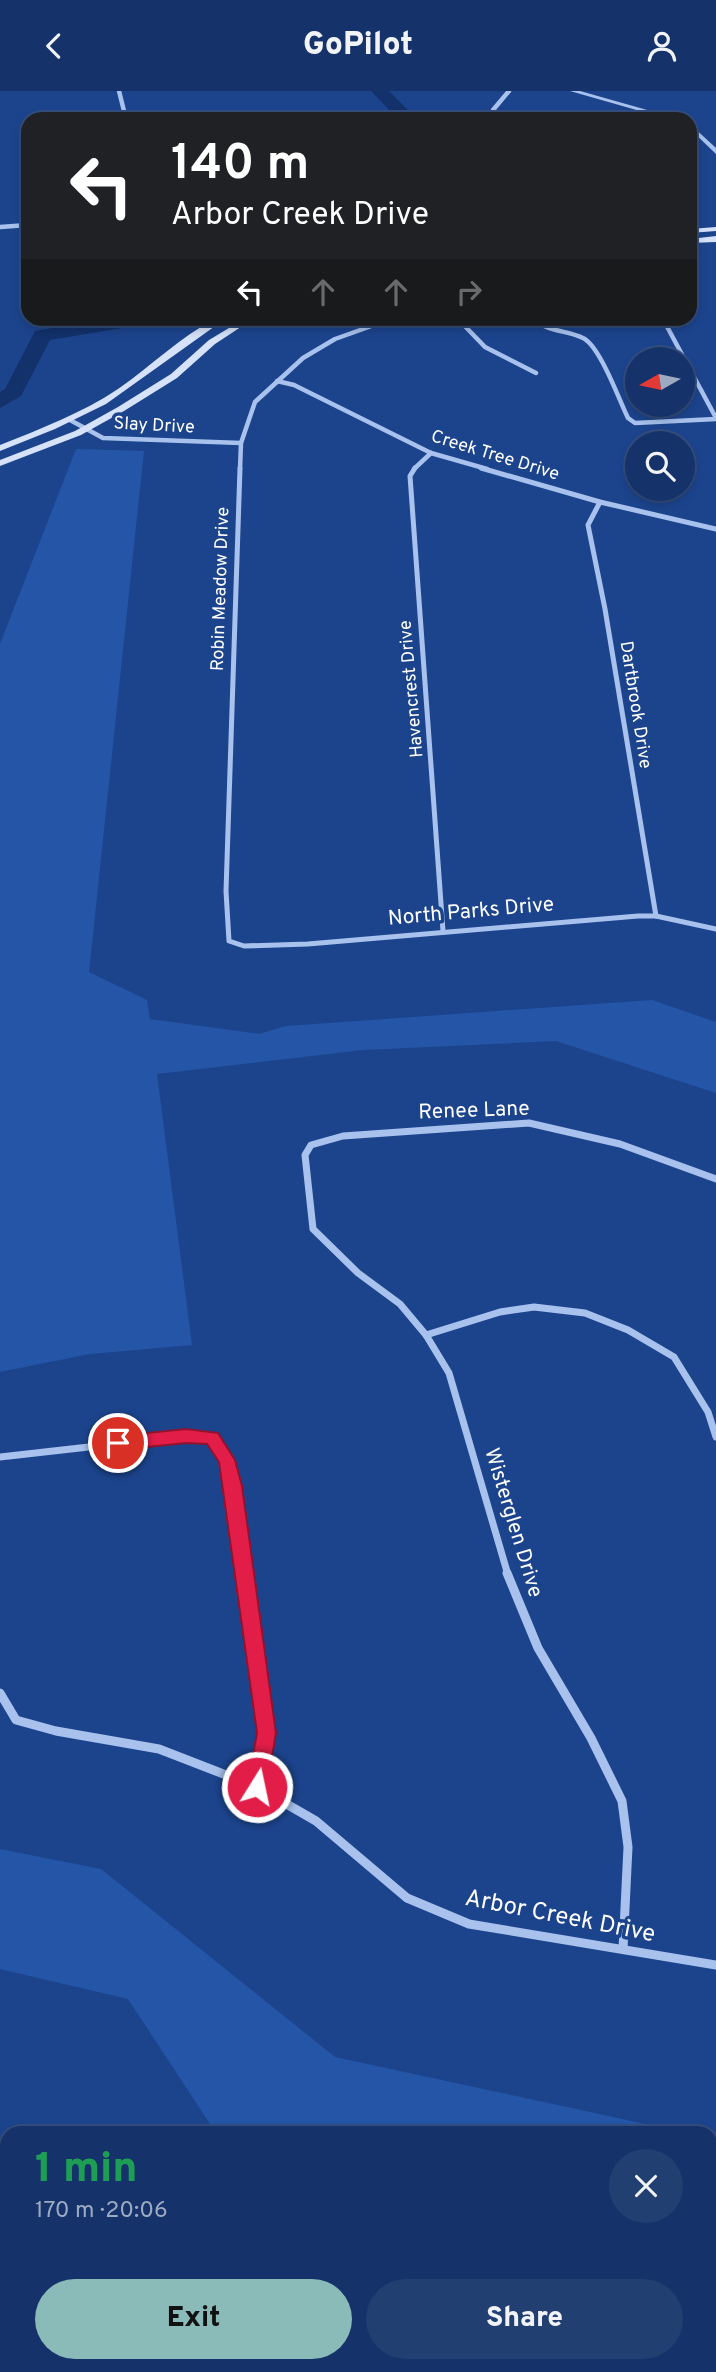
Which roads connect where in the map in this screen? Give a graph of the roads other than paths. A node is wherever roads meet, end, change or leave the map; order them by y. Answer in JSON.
{"nodes":[{"id":1,"x":119,"y":91,"type":"edge"},
{"id":2,"x":509,"y":91,"type":"edge"},
{"id":3,"x":573,"y":91,"type":"edge"},
{"id":4,"x":124,"y":112,"type":"edge"},
{"id":5,"x":494,"y":112,"type":"edge"},
{"id":6,"x":650,"y":112,"type":"edge"},
{"id":7,"x":697,"y":133,"type":"edge"},
{"id":8,"x":716,"y":152,"type":"edge"},
{"id":9,"x":21,"y":226,"type":"edge"},
{"id":10,"x":0,"y":227,"type":"edge"},
{"id":11,"x":716,"y":229,"type":"edge"},
{"id":12,"x":697,"y":230,"type":"edge"},
{"id":13,"x":716,"y":239,"type":"edge"},
{"id":14,"x":697,"y":240,"type":"edge"},
{"id":15,"x":210,"y":326,"type":"edge"},
{"id":16,"x":238,"y":326,"type":"edge"},
{"id":17,"x":371,"y":326,"type":"edge"},
{"id":18,"x":465,"y":326,"type":"edge"},
{"id":19,"x":543,"y":326,"type":"edge"},
{"id":20,"x":667,"y":326,"type":"edge"},
{"id":21,"x":536,"y":373,"type":"dead end"},
{"id":22,"x":277,"y":381,"type":"junction"},
{"id":23,"x":716,"y":418,"type":"edge"},
{"id":24,"x":70,"y":419,"type":"junction"},
{"id":25,"x":86,"y":429,"type":"junction"},
{"id":26,"x":241,"y":443,"type":"junction"},
{"id":27,"x":0,"y":448,"type":"edge"},
{"id":28,"x":431,"y":453,"type":"junction"},
{"id":29,"x":0,"y":463,"type":"edge"},
{"id":30,"x":600,"y":502,"type":"junction"},
{"id":31,"x":716,"y":529,"type":"edge"},
{"id":32,"x":656,"y":916,"type":"junction"},
{"id":33,"x":716,"y":929,"type":"edge"},
{"id":34,"x":443,"y":931,"type":"junction"},
{"id":35,"x":229,"y":941,"type":"joint"},
{"id":36,"x":312,"y":1145,"type":"joint"},
{"id":37,"x":716,"y":1179,"type":"edge"},
{"id":38,"x":426,"y":1335,"type":"junction"},
{"id":39,"x":716,"y":1437,"type":"edge"},
{"id":40,"x":0,"y":1457,"type":"edge"},
{"id":41,"x":0,"y":1693,"type":"edge"},
{"id":42,"x":257,"y":1787,"type":"junction"},
{"id":43,"x":623,"y":1949,"type":"junction"},
{"id":44,"x":716,"y":1965,"type":"edge"}],
"edges":[{"from":1,"to":4,"type":"street"},
{"from":2,"to":5,"type":"street"},
{"from":3,"to":6,"type":"street"},
{"from":7,"to":8,"type":"street"},
{"from":9,"to":10,"type":"street"},
{"from":11,"to":12,"type":"main road"},
{"from":13,"to":14,"type":"main road"},
{"from":15,"to":24,"type":"main road"},
{"from":16,"to":25,"type":"main road"},
{"from":17,"to":22,"type":"street","name":"Robin Meadow Drive"},
{"from":18,"to":21,"type":"street"},
{"from":19,"to":23,"type":"street"},
{"from":20,"to":23,"type":"street"},
{"from":22,"to":26,"type":"street","name":"Robin Meadow Drive"},
{"from":22,"to":28,"type":"street","name":"Creek Tree Drive"},
{"from":24,"to":25,"type":"street","name":"Slay Drive"},
{"from":24,"to":27,"type":"main road"},
{"from":25,"to":26,"type":"street","name":"Slay Drive"},
{"from":25,"to":29,"type":"main road"},
{"from":26,"to":35,"type":"street","name":"Robin Meadow Drive"},
{"from":28,"to":30,"type":"street","name":"Creek Tree Drive"},
{"from":28,"to":34,"type":"street","name":"Havencrest Drive"},
{"from":30,"to":31,"type":"street","name":"Creek Tree Drive"},
{"from":30,"to":32,"type":"street","name":"Dartbrook Drive"},
{"from":32,"to":33,"type":"street","name":"North Parks Drive"},
{"from":32,"to":34,"type":"street","name":"North Parks Drive"},
{"from":34,"to":35,"type":"street","name":"North Parks Drive"},
{"from":36,"to":37,"type":"street","name":"Renee Lane"},
{"from":36,"to":38,"type":"street","name":"Wisterglen Drive"},
{"from":38,"to":39,"type":"street"},
{"from":38,"to":43,"type":"street","name":"Wisterglen Drive"},
{"from":40,"to":42,"type":"street"},
{"from":41,"to":42,"type":"street","name":"Arbor Creek Drive"},
{"from":42,"to":43,"type":"street","name":"Arbor Creek Drive"},
{"from":43,"to":44,"type":"street","name":"Arbor Creek Drive"}]}
